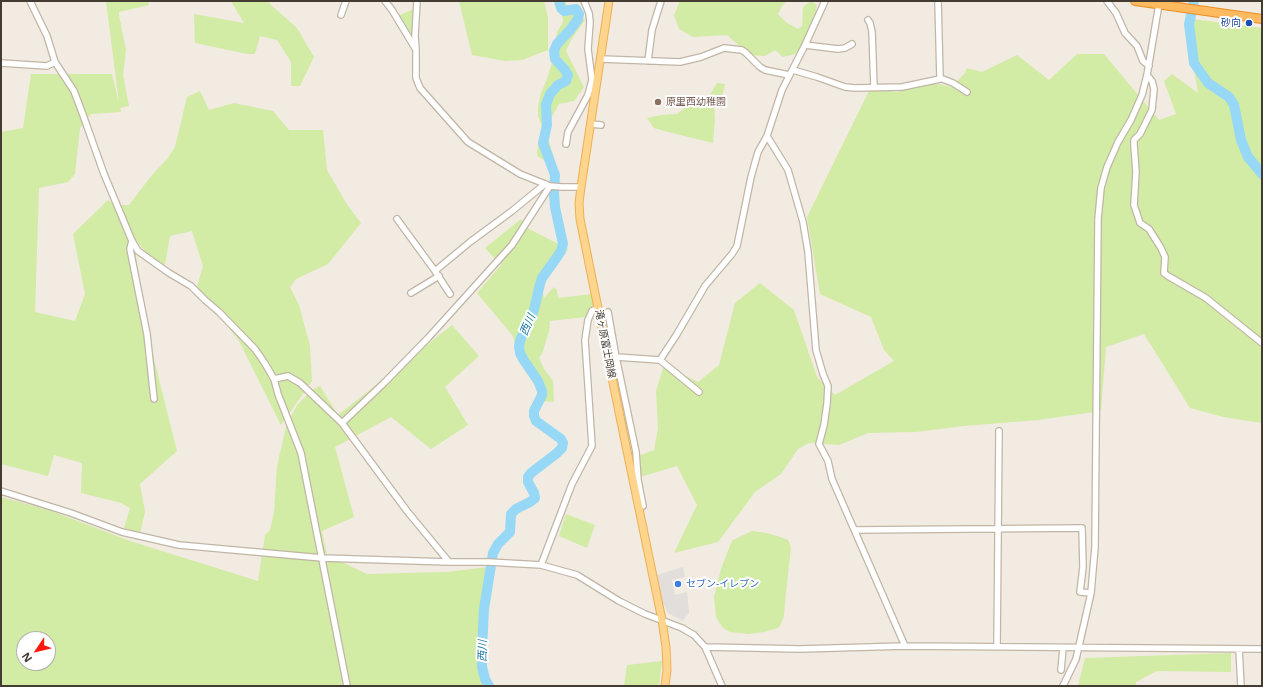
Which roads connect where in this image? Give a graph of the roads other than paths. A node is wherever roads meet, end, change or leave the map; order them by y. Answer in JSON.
{"nodes":[{"id":1,"x":30,"y":1,"type":"edge"},
{"id":2,"x":346,"y":1,"type":"edge"},
{"id":3,"x":384,"y":1,"type":"edge"},
{"id":4,"x":418,"y":1,"type":"edge"},
{"id":5,"x":584,"y":1,"type":"edge"},
{"id":6,"x":609,"y":1,"type":"edge"},
{"id":7,"x":661,"y":1,"type":"edge"},
{"id":8,"x":825,"y":1,"type":"edge"},
{"id":9,"x":938,"y":1,"type":"edge"},
{"id":10,"x":1107,"y":1,"type":"edge"},
{"id":11,"x":1135,"y":1,"type":"edge"},
{"id":12,"x":1159,"y":4,"type":"junction"},
{"id":13,"x":341,"y":15,"type":"dead end"},
{"id":14,"x":1262,"y":18,"type":"edge"},
{"id":15,"x":868,"y":20,"type":"dead end"},
{"id":16,"x":805,"y":44,"type":"junction"},
{"id":17,"x":852,"y":44,"type":"dead end"},
{"id":18,"x":416,"y":50,"type":"junction"},
{"id":19,"x":601,"y":59,"type":"junction"},
{"id":20,"x":648,"y":61,"type":"junction"},
{"id":21,"x":55,"y":62,"type":"junction"},
{"id":22,"x":1,"y":63,"type":"edge"},
{"id":23,"x":1149,"y":66,"type":"junction"},
{"id":24,"x":792,"y":70,"type":"junction"},
{"id":25,"x":789,"y":75,"type":"junction"},
{"id":26,"x":1147,"y":75,"type":"junction"},
{"id":27,"x":940,"y":78,"type":"junction"},
{"id":28,"x":594,"y":80,"type":"junction"},
{"id":29,"x":874,"y":87,"type":"junction"},
{"id":30,"x":966,"y":92,"type":"dead end"},
{"id":31,"x":591,"y":124,"type":"junction"},
{"id":32,"x":601,"y":125,"type":"dead end"},
{"id":33,"x":767,"y":136,"type":"junction"},
{"id":34,"x":566,"y":144,"type":"dead end"},
{"id":35,"x":548,"y":185,"type":"junction"},
{"id":36,"x":581,"y":187,"type":"junction"},
{"id":37,"x":396,"y":219,"type":"dead end"},
{"id":38,"x":132,"y":241,"type":"junction"},
{"id":39,"x":437,"y":273,"type":"junction"},
{"id":40,"x":411,"y":293,"type":"dead end"},
{"id":41,"x":450,"y":294,"type":"dead end"},
{"id":42,"x":599,"y":311,"type":"junction"},
{"id":43,"x":1262,"y":343,"type":"edge"},
{"id":44,"x":616,"y":357,"type":"junction"},
{"id":45,"x":660,"y":360,"type":"junction"},
{"id":46,"x":274,"y":378,"type":"junction"},
{"id":47,"x":699,"y":392,"type":"dead end"},
{"id":48,"x":154,"y":399,"type":"dead end"},
{"id":49,"x":342,"y":423,"type":"junction"},
{"id":50,"x":998,"y":431,"type":"dead end"},
{"id":51,"x":1,"y":491,"type":"edge"},
{"id":52,"x":643,"y":506,"type":"dead end"},
{"id":53,"x":998,"y":528,"type":"junction"},
{"id":54,"x":855,"y":530,"type":"junction"},
{"id":55,"x":322,"y":558,"type":"junction"},
{"id":56,"x":449,"y":562,"type":"junction"},
{"id":57,"x":541,"y":565,"type":"junction"},
{"id":58,"x":1091,"y":593,"type":"junction"},
{"id":59,"x":662,"y":620,"type":"junction"},
{"id":60,"x":905,"y":646,"type":"junction"},
{"id":61,"x":706,"y":647,"type":"junction"},
{"id":62,"x":997,"y":647,"type":"junction"},
{"id":63,"x":1063,"y":648,"type":"junction"},
{"id":64,"x":1079,"y":648,"type":"junction"},
{"id":65,"x":1239,"y":649,"type":"junction"},
{"id":66,"x":1262,"y":649,"type":"edge"},
{"id":67,"x":1061,"y":670,"type":"dead end"},
{"id":68,"x":347,"y":686,"type":"edge"},
{"id":69,"x":665,"y":686,"type":"edge"},
{"id":70,"x":722,"y":686,"type":"edge"},
{"id":71,"x":1063,"y":686,"type":"edge"},
{"id":72,"x":1241,"y":686,"type":"edge"}],
"edges":[{"from":1,"to":21,"type":"street"},
{"from":2,"to":13,"type":"street"},
{"from":3,"to":18,"type":"street"},
{"from":4,"to":18,"type":"street"},
{"from":5,"to":28,"type":"street"},
{"from":6,"to":19,"type":"main road","name":"滝ヶ原富士岡線"},
{"from":7,"to":20,"type":"street"},
{"from":8,"to":16,"type":"street"},
{"from":9,"to":27,"type":"street"},
{"from":10,"to":23,"type":"street"},
{"from":11,"to":12,"type":"highway"},
{"from":12,"to":14,"type":"highway"},
{"from":12,"to":23,"type":"street"},
{"from":15,"to":29,"type":"street"},
{"from":16,"to":17,"type":"street"},
{"from":16,"to":24,"type":"street"},
{"from":18,"to":35,"type":"street"},
{"from":19,"to":20,"type":"street"},
{"from":19,"to":28,"type":"main road","name":"滝ヶ原富士岡線"},
{"from":20,"to":25,"type":"street"},
{"from":21,"to":22,"type":"street"},
{"from":21,"to":38,"type":"street"},
{"from":23,"to":26,"type":"street"},
{"from":24,"to":25,"type":"street"},
{"from":24,"to":29,"type":"street"},
{"from":25,"to":33,"type":"street"},
{"from":26,"to":43,"type":"street"},
{"from":26,"to":58,"type":"street"},
{"from":27,"to":29,"type":"street"},
{"from":27,"to":30,"type":"street"},
{"from":28,"to":31,"type":"main road","name":"滝ヶ原富士岡線"},
{"from":28,"to":34,"type":"street"},
{"from":31,"to":32,"type":"street"},
{"from":31,"to":36,"type":"main road","name":"滝ヶ原富士岡線"},
{"from":33,"to":45,"type":"street"},
{"from":33,"to":54,"type":"street"},
{"from":35,"to":36,"type":"street"},
{"from":35,"to":39,"type":"street"},
{"from":35,"to":49,"type":"street"},
{"from":36,"to":42,"type":"main road","name":"滝ヶ原富士岡線"},
{"from":37,"to":39,"type":"street"},
{"from":38,"to":46,"type":"street"},
{"from":38,"to":48,"type":"street"},
{"from":39,"to":40,"type":"street"},
{"from":39,"to":41,"type":"street"},
{"from":42,"to":44,"type":"street"},
{"from":42,"to":57,"type":"street"},
{"from":42,"to":59,"type":"main road","name":"滝ヶ原富士岡線"},
{"from":44,"to":45,"type":"street"},
{"from":44,"to":52,"type":"street"},
{"from":45,"to":47,"type":"street"},
{"from":46,"to":49,"type":"street"},
{"from":46,"to":55,"type":"street"},
{"from":49,"to":56,"type":"street"},
{"from":50,"to":53,"type":"street"},
{"from":51,"to":55,"type":"street"},
{"from":53,"to":54,"type":"street"},
{"from":53,"to":58,"type":"street"},
{"from":53,"to":62,"type":"street"},
{"from":54,"to":60,"type":"street"},
{"from":55,"to":56,"type":"street"},
{"from":55,"to":68,"type":"street"},
{"from":56,"to":57,"type":"street"},
{"from":57,"to":59,"type":"street"},
{"from":58,"to":64,"type":"street"},
{"from":59,"to":61,"type":"street"},
{"from":59,"to":69,"type":"main road","name":"滝ヶ原富士岡線"},
{"from":60,"to":61,"type":"street"},
{"from":60,"to":62,"type":"street"},
{"from":61,"to":70,"type":"street"},
{"from":62,"to":63,"type":"street"},
{"from":63,"to":64,"type":"street"},
{"from":63,"to":67,"type":"street"},
{"from":64,"to":65,"type":"street"},
{"from":64,"to":71,"type":"street"},
{"from":65,"to":66,"type":"street"},
{"from":65,"to":72,"type":"street"}]}
